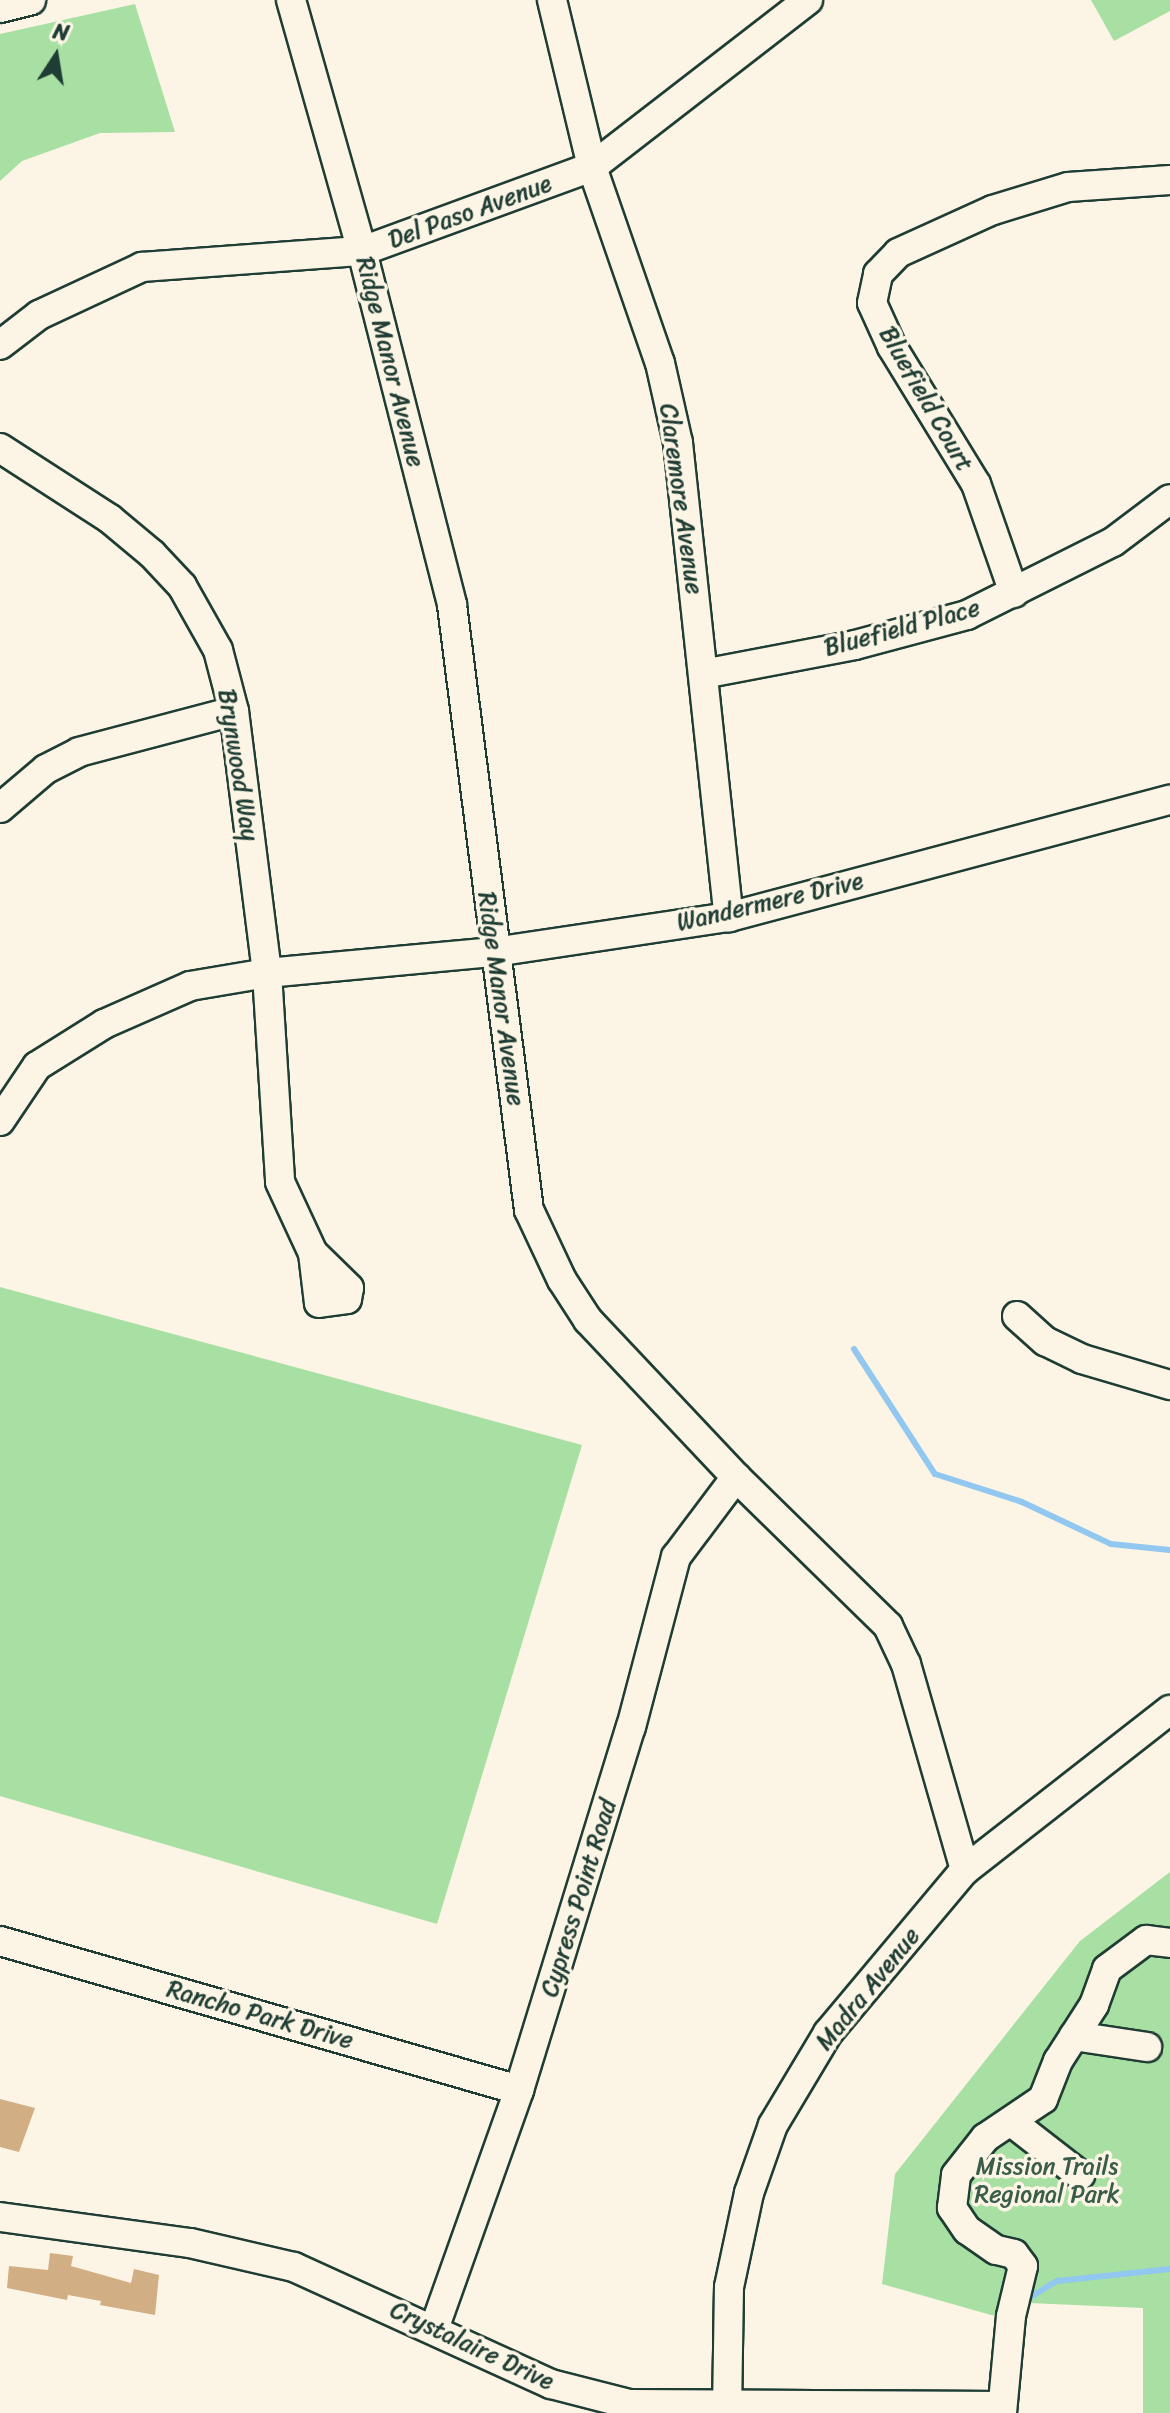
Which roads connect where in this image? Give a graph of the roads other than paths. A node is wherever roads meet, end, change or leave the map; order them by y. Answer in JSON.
{"nodes":[{"id":1,"x":31,"y":0,"type":"edge"},
{"id":2,"x":291,"y":0,"type":"edge"},
{"id":3,"x":552,"y":0,"type":"edge"},
{"id":4,"x":808,"y":0,"type":"edge"},
{"id":5,"x":0,"y":8,"type":"edge"},
{"id":6,"x":592,"y":167,"type":"junction"},
{"id":7,"x":1170,"y":180,"type":"edge"},
{"id":8,"x":362,"y":251,"type":"junction"},
{"id":9,"x":0,"y":345,"type":"edge"},
{"id":10,"x":0,"y":448,"type":"edge"},
{"id":11,"x":1170,"y":499,"type":"edge"},
{"id":12,"x":1014,"y":593,"type":"junction"},
{"id":13,"x":703,"y":674,"type":"junction"},
{"id":14,"x":234,"y":711,"type":"junction"},
{"id":15,"x":1170,"y":800,"type":"edge"},
{"id":16,"x":0,"y":808,"type":"edge"},
{"id":17,"x":729,"y":917,"type":"junction"},
{"id":18,"x":494,"y":952,"type":"junction"},
{"id":19,"x":267,"y":973,"type":"junction"},
{"id":20,"x":0,"y":1121,"type":"edge"},
{"id":21,"x":313,"y":1253,"type":"dead end"},
{"id":22,"x":1017,"y":1316,"type":"dead end"},
{"id":23,"x":1170,"y":1385,"type":"edge"},
{"id":24,"x":736,"y":1477,"type":"junction"},
{"id":25,"x":1170,"y":1710,"type":"edge"},
{"id":26,"x":965,"y":1870,"type":"junction"},
{"id":27,"x":0,"y":1941,"type":"edge"},
{"id":28,"x":1170,"y":1943,"type":"edge"},
{"id":29,"x":1074,"y":2036,"type":"junction"},
{"id":30,"x":1147,"y":2047,"type":"dead end"},
{"id":31,"x":519,"y":2090,"type":"junction"},
{"id":32,"x":1013,"y":2123,"type":"junction"},
{"id":33,"x":1080,"y":2175,"type":"dead end"},
{"id":34,"x":0,"y":2217,"type":"edge"},
{"id":35,"x":434,"y":2329,"type":"junction"},
{"id":36,"x":1002,"y":2409,"type":"edge"},
{"id":37,"x":726,"y":2410,"type":"edge"}],
"edges":[{"from":1,"to":5,"type":"street"},
{"from":2,"to":8,"type":"street","name":"Ridge Manor Avenue"},
{"from":3,"to":6,"type":"street","name":"Claremore Avenue"},
{"from":4,"to":6,"type":"street","name":"Del Paso Avenue"},
{"from":6,"to":8,"type":"street","name":"Del Paso Avenue"},
{"from":6,"to":13,"type":"street","name":"Claremore Avenue"},
{"from":7,"to":12,"type":"street","name":"Bluefield Court"},
{"from":8,"to":9,"type":"street","name":"Del Paso Avenue"},
{"from":8,"to":18,"type":"street","name":"Ridge Manor Avenue"},
{"from":10,"to":14,"type":"street","name":"Brynwood Way"},
{"from":11,"to":12,"type":"street","name":"Bluefield Place"},
{"from":12,"to":13,"type":"street","name":"Bluefield Place"},
{"from":13,"to":17,"type":"street","name":"Claremore Avenue"},
{"from":14,"to":16,"type":"street"},
{"from":14,"to":19,"type":"street","name":"Brynwood Way"},
{"from":15,"to":17,"type":"street","name":"Wandermere Drive"},
{"from":17,"to":18,"type":"street","name":"Wandermere Drive"},
{"from":18,"to":19,"type":"street","name":"Wandermere Drive"},
{"from":18,"to":24,"type":"street","name":"Ridge Manor Avenue"},
{"from":19,"to":20,"type":"street","name":"Wandermere Drive"},
{"from":19,"to":21,"type":"street","name":"Brynwood Way"},
{"from":22,"to":23,"type":"street"},
{"from":24,"to":26,"type":"street","name":"Ridge Manor Avenue"},
{"from":24,"to":31,"type":"street","name":"Cypress Point Road"},
{"from":25,"to":26,"type":"street","name":"Madra Avenue"},
{"from":26,"to":37,"type":"street","name":"Madra Avenue"},
{"from":27,"to":31,"type":"street","name":"Rancho Park Drive"},
{"from":28,"to":29,"type":"street"},
{"from":29,"to":30,"type":"street"},
{"from":29,"to":32,"type":"street"},
{"from":31,"to":35,"type":"street","name":"Cypress Point Road"},
{"from":32,"to":33,"type":"street"},
{"from":32,"to":36,"type":"street"},
{"from":34,"to":35,"type":"street","name":"Crystalaire Drive"},
{"from":35,"to":37,"type":"street","name":"Crystalaire Drive"},
{"from":36,"to":37,"type":"street","name":"Crystalaire Drive"}]}
